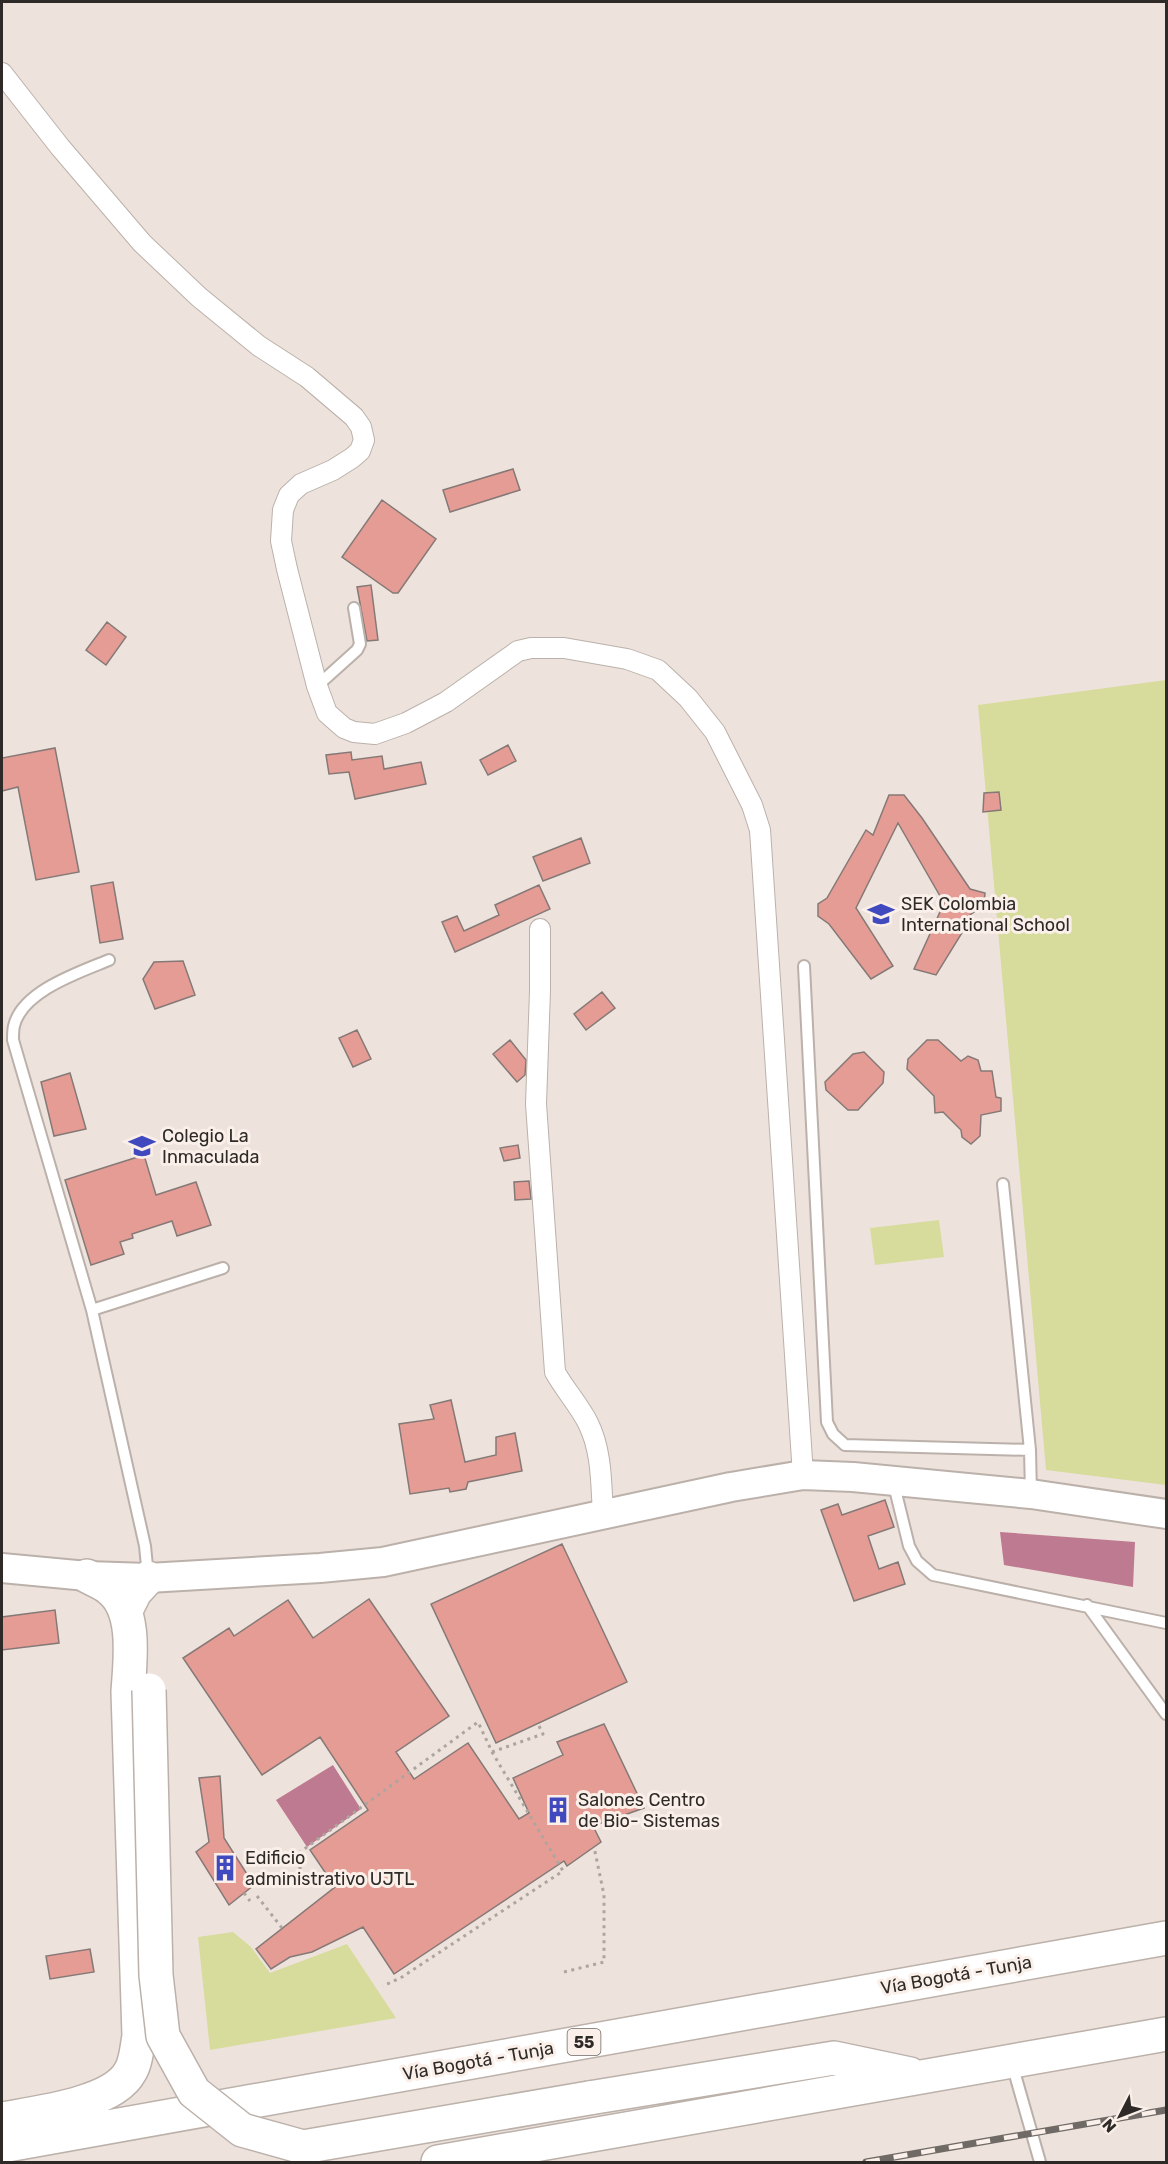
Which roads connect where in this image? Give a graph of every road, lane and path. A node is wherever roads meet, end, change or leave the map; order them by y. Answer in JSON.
{"nodes":[{"id":1,"x":2,"y":73,"type":"edge"},
{"id":2,"x":354,"y":608,"type":"dead end"},
{"id":3,"x":317,"y":686,"type":"junction"},
{"id":4,"x":540,"y":929,"type":"dead end"},
{"id":5,"x":109,"y":960,"type":"dead end"},
{"id":6,"x":804,"y":966,"type":"dead end"},
{"id":7,"x":1003,"y":1184,"type":"dead end"},
{"id":8,"x":223,"y":1268,"type":"dead end"},
{"id":9,"x":92,"y":1310,"type":"junction"},
{"id":10,"x":1030,"y":1450,"type":"junction"},
{"id":11,"x":803,"y":1475,"type":"junction"},
{"id":12,"x":893,"y":1481,"type":"junction"},
{"id":13,"x":1031,"y":1494,"type":"junction"},
{"id":14,"x":603,"y":1514,"type":"junction"},
{"id":15,"x":1167,"y":1514,"type":"edge"},
{"id":16,"x":2,"y":1568,"type":"edge"},
{"id":17,"x":87,"y":1576,"type":"junction"},
{"id":18,"x":148,"y":1578,"type":"junction"},
{"id":19,"x":1087,"y":1605,"type":"junction"},
{"id":20,"x":126,"y":1610,"type":"junction"},
{"id":21,"x":1167,"y":1623,"type":"edge"},
{"id":22,"x":131,"y":1652,"type":"junction"},
{"id":23,"x":1167,"y":1714,"type":"edge"},
{"id":24,"x":538,"y":1724,"type":"dead end"},
{"id":25,"x":492,"y":1752,"type":"junction"},
{"id":26,"x":594,"y":1847,"type":"dead end"},
{"id":27,"x":301,"y":1869,"type":"dead end"},
{"id":28,"x":244,"y":1893,"type":"dead end"},
{"id":29,"x":257,"y":1896,"type":"dead end"},
{"id":30,"x":250,"y":1901,"type":"dead end"},
{"id":31,"x":282,"y":1928,"type":"dead end"},
{"id":32,"x":1167,"y":1938,"type":"edge"},
{"id":33,"x":564,"y":1972,"type":"dead end"},
{"id":34,"x":383,"y":1986,"type":"dead end"},
{"id":35,"x":1167,"y":2034,"type":"edge"},
{"id":36,"x":1011,"y":2061,"type":"junction"},
{"id":37,"x":924,"y":2078,"type":"junction"},
{"id":38,"x":2,"y":2119,"type":"edge"},
{"id":39,"x":2,"y":2146,"type":"edge"},
{"id":40,"x":438,"y":2163,"type":"edge"},
{"id":41,"x":1040,"y":2163,"type":"edge"}],
"edges":[{"from":1,"to":3,"type":"street"},
{"from":2,"to":3,"type":"lane"},
{"from":3,"to":11,"type":"street"},
{"from":4,"to":14,"type":"street"},
{"from":5,"to":9,"type":"lane"},
{"from":6,"to":10,"type":"lane"},
{"from":7,"to":10,"type":"lane"},
{"from":8,"to":9,"type":"lane"},
{"from":9,"to":18,"type":"lane"},
{"from":10,"to":13,"type":"lane"},
{"from":11,"to":12,"type":"street"},
{"from":11,"to":14,"type":"street"},
{"from":12,"to":13,"type":"street"},
{"from":12,"to":19,"type":"lane"},
{"from":13,"to":15,"type":"street"},
{"from":14,"to":18,"type":"street"},
{"from":16,"to":17,"type":"street"},
{"from":17,"to":18,"type":"street"},
{"from":17,"to":20,"type":"highway"},
{"from":18,"to":20,"type":"highway"},
{"from":19,"to":21,"type":"lane"},
{"from":19,"to":23,"type":"lane"},
{"from":20,"to":22,"type":"highway"},
{"from":22,"to":37,"type":"highway","bridge":true},
{"from":22,"to":38,"type":"highway"},
{"from":24,"to":25,"type":"path"},
{"from":25,"to":27,"type":"path"},
{"from":25,"to":34,"type":"path"},
{"from":26,"to":33,"type":"path"},
{"from":28,"to":30,"type":"path"},
{"from":29,"to":31,"type":"path"},
{"from":32,"to":39,"type":"highway","name":"Vía Bogotá - Tunja","number":"55"},
{"from":35,"to":36,"type":"highway"},
{"from":36,"to":37,"type":"highway"},
{"from":36,"to":41,"type":"lane"},
{"from":37,"to":40,"type":"highway"}]}
